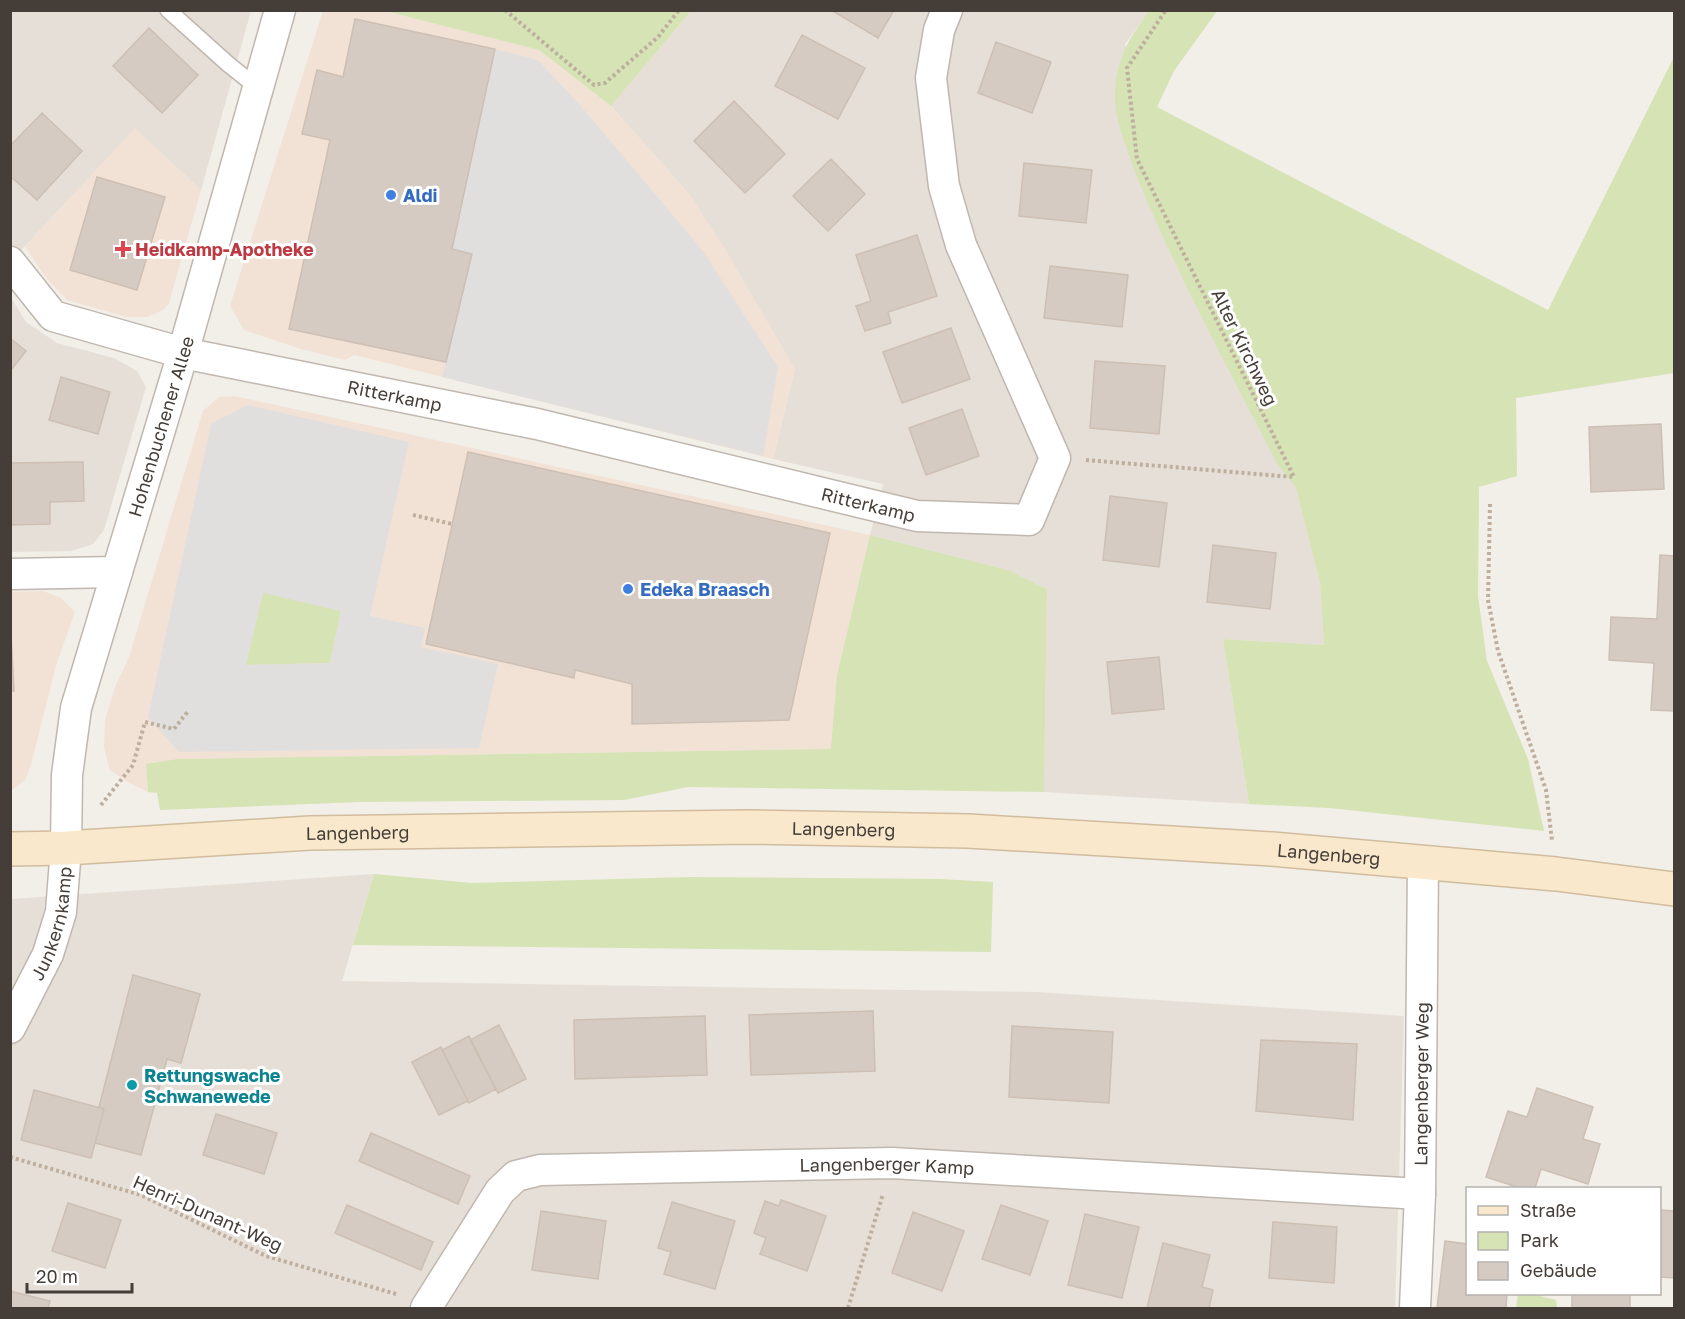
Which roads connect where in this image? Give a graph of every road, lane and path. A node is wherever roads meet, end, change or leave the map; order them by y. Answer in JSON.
{"nodes":[{"id":1,"x":168,"y":10,"type":"edge"},
{"id":2,"x":280,"y":10,"type":"edge"},
{"id":3,"x":505,"y":10,"type":"edge"},
{"id":4,"x":679,"y":10,"type":"edge"},
{"id":5,"x":947,"y":10,"type":"edge"},
{"id":6,"x":1166,"y":10,"type":"edge"},
{"id":7,"x":258,"y":88,"type":"junction"},
{"id":8,"x":10,"y":262,"type":"edge"},
{"id":9,"x":183,"y":353,"type":"junction"},
{"id":10,"x":1055,"y":458,"type":"junction"},
{"id":11,"x":1490,"y":504,"type":"dead end"},
{"id":12,"x":413,"y":515,"type":"dead end"},
{"id":13,"x":452,"y":524,"type":"dead end"},
{"id":14,"x":117,"y":572,"type":"junction"},
{"id":15,"x":10,"y":574,"type":"edge"},
{"id":16,"x":189,"y":710,"type":"dead end"},
{"id":17,"x":66,"y":848,"type":"junction"},
{"id":18,"x":10,"y":849,"type":"edge"},
{"id":19,"x":1423,"y":862,"type":"junction"},
{"id":20,"x":1556,"y":874,"type":"junction"},
{"id":21,"x":1674,"y":889,"type":"edge"},
{"id":22,"x":10,"y":1028,"type":"edge"},
{"id":23,"x":10,"y":1157,"type":"edge"},
{"id":24,"x":892,"y":1164,"type":"junction"},
{"id":25,"x":1420,"y":1194,"type":"junction"},
{"id":26,"x":427,"y":1306,"type":"edge"},
{"id":27,"x":848,"y":1308,"type":"edge"},
{"id":28,"x":1415,"y":1308,"type":"edge"}],
"edges":[{"from":1,"to":7,"type":"lane"},
{"from":2,"to":7,"type":"street","name":"Hohenbuchener Allee"},
{"from":3,"to":4,"type":"path"},
{"from":5,"to":10,"type":"street"},
{"from":6,"to":10,"type":"path","name":"Alter Kirchweg"},
{"from":7,"to":9,"type":"street","name":"Hohenbuchener Allee"},
{"from":8,"to":9,"type":"street"},
{"from":9,"to":10,"type":"street","name":"Ritterkamp"},
{"from":9,"to":14,"type":"street","name":"Hohenbuchener Allee"},
{"from":11,"to":20,"type":"path"},
{"from":12,"to":13,"type":"path"},
{"from":14,"to":15,"type":"street"},
{"from":14,"to":17,"type":"street","name":"Hohenbuchener Allee"},
{"from":16,"to":17,"type":"path"},
{"from":17,"to":18,"type":"main road","name":"Langenberg"},
{"from":17,"to":19,"type":"main road","name":"Langenberg"},
{"from":17,"to":22,"type":"street","name":"Junkernkamp"},
{"from":19,"to":20,"type":"main road","name":"Langenberg"},
{"from":19,"to":25,"type":"street","name":"Langenberger Weg"},
{"from":20,"to":21,"type":"main road","name":"Langenberg"},
{"from":23,"to":26,"type":"path","name":"Henri-Dunant-Weg"},
{"from":24,"to":25,"type":"street","name":"Langenberger Kamp"},
{"from":24,"to":26,"type":"street","name":"Langenberger Kamp"},
{"from":24,"to":27,"type":"path"},
{"from":25,"to":28,"type":"street","name":"Langenberger Weg"}]}
